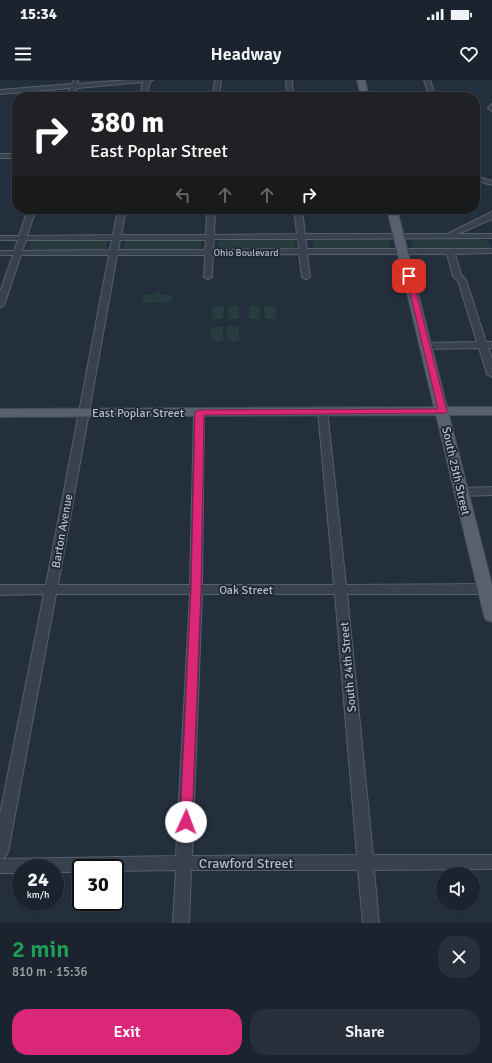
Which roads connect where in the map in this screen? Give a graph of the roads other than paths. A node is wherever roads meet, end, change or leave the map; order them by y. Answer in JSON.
{"nodes":[{"id":1,"x":148,"y":80,"type":"edge"},
{"id":2,"x":218,"y":80,"type":"edge"},
{"id":3,"x":289,"y":80,"type":"edge"},
{"id":4,"x":361,"y":80,"type":"edge"},
{"id":5,"x":427,"y":80,"type":"edge"},
{"id":6,"x":75,"y":83,"type":"edge"},
{"id":7,"x":1,"y":91,"type":"edge"},
{"id":8,"x":144,"y":92,"type":"edge"},
{"id":9,"x":217,"y":92,"type":"edge"},
{"id":10,"x":290,"y":92,"type":"edge"},
{"id":11,"x":364,"y":92,"type":"edge"},
{"id":12,"x":431,"y":92,"type":"edge"},
{"id":13,"x":492,"y":106,"type":"edge"},
{"id":14,"x":492,"y":109,"type":"edge"},
{"id":15,"x":0,"y":156,"type":"edge"},
{"id":16,"x":12,"y":156,"type":"edge"},
{"id":17,"x":480,"y":179,"type":"edge"},
{"id":18,"x":492,"y":183,"type":"edge"},
{"id":19,"x":30,"y":214,"type":"edge"},
{"id":20,"x":121,"y":214,"type":"edge"},
{"id":21,"x":211,"y":214,"type":"edge"},
{"id":22,"x":299,"y":214,"type":"edge"},
{"id":23,"x":393,"y":214,"type":"edge"},
{"id":24,"x":490,"y":215,"type":"edge"},
{"id":25,"x":492,"y":225,"type":"edge"},
{"id":26,"x":446,"y":236,"type":"junction"},
{"id":27,"x":492,"y":236,"type":"edge"},
{"id":28,"x":209,"y":237,"type":"junction"},
{"id":29,"x":302,"y":237,"type":"junction"},
{"id":30,"x":399,"y":237,"type":"junction"},
{"id":31,"x":0,"y":238,"type":"edge"},
{"id":32,"x":22,"y":238,"type":"junction"},
{"id":33,"x":116,"y":238,"type":"junction"},
{"id":34,"x":403,"y":251,"type":"junction"},
{"id":35,"x":450,"y":251,"type":"junction"},
{"id":36,"x":492,"y":251,"type":"edge"},
{"id":37,"x":113,"y":252,"type":"junction"},
{"id":38,"x":208,"y":252,"type":"junction"},
{"id":39,"x":304,"y":252,"type":"junction"},
{"id":40,"x":0,"y":253,"type":"edge"},
{"id":41,"x":17,"y":253,"type":"junction"},
{"id":42,"x":208,"y":277,"type":"dead end"},
{"id":43,"x":306,"y":277,"type":"dead end"},
{"id":44,"x":0,"y":305,"type":"edge"},
{"id":45,"x":482,"y":345,"type":"junction"},
{"id":46,"x":492,"y":345,"type":"edge"},
{"id":47,"x":426,"y":346,"type":"junction"},
{"id":48,"x":492,"y":374,"type":"edge"},
{"id":49,"x":492,"y":411,"type":"edge"},
{"id":50,"x":200,"y":412,"type":"junction"},
{"id":51,"x":323,"y":412,"type":"junction"},
{"id":52,"x":442,"y":412,"type":"junction"},
{"id":53,"x":0,"y":413,"type":"edge"},
{"id":54,"x":84,"y":413,"type":"junction"},
{"id":55,"x":461,"y":492,"type":"junction"},
{"id":56,"x":492,"y":492,"type":"edge"},
{"id":57,"x":196,"y":589,"type":"junction"},
{"id":58,"x":489,"y":589,"type":"edge"},
{"id":59,"x":0,"y":590,"type":"edge"},
{"id":60,"x":51,"y":590,"type":"junction"},
{"id":61,"x":341,"y":590,"type":"junction"},
{"id":62,"x":492,"y":616,"type":"edge"},
{"id":63,"x":0,"y":852,"type":"edge"},
{"id":64,"x":492,"y":862,"type":"edge"},
{"id":65,"x":184,"y":863,"type":"junction"},
{"id":66,"x":366,"y":863,"type":"junction"},
{"id":67,"x":0,"y":866,"type":"edge"},
{"id":68,"x":181,"y":923,"type":"edge"},
{"id":69,"x":371,"y":923,"type":"edge"}],
"edges":[{"from":1,"to":6,"type":"street"},
{"from":1,"to":8,"type":"street"},
{"from":2,"to":9,"type":"street"},
{"from":3,"to":10,"type":"street"},
{"from":4,"to":11,"type":"main road"},
{"from":5,"to":12,"type":"street"},
{"from":6,"to":7,"type":"street"},
{"from":13,"to":14,"type":"street"},
{"from":15,"to":16,"type":"street"},
{"from":17,"to":18,"type":"street"},
{"from":19,"to":32,"type":"street"},
{"from":20,"to":33,"type":"street","name":"Barton Avenue"},
{"from":21,"to":28,"type":"street"},
{"from":22,"to":29,"type":"street"},
{"from":23,"to":30,"type":"main road","name":"South 25th Street"},
{"from":24,"to":25,"type":"street"},
{"from":24,"to":26,"type":"street"},
{"from":26,"to":27,"type":"street","name":"Ohio Boulevard"},
{"from":26,"to":30,"type":"street","name":"Ohio Boulevard"},
{"from":28,"to":29,"type":"street","name":"Ohio Boulevard"},
{"from":28,"to":33,"type":"street","name":"Ohio Boulevard"},
{"from":28,"to":38,"type":"street"},
{"from":29,"to":30,"type":"street","name":"Ohio Boulevard"},
{"from":29,"to":39,"type":"street"},
{"from":30,"to":34,"type":"main road","name":"South 25th Street"},
{"from":31,"to":32,"type":"street","name":"Ohio Boulevard"},
{"from":32,"to":33,"type":"street","name":"Ohio Boulevard"},
{"from":32,"to":41,"type":"street"},
{"from":33,"to":37,"type":"street","name":"Barton Avenue"},
{"from":34,"to":35,"type":"street","name":"Ohio Boulevard"},
{"from":34,"to":39,"type":"street","name":"Ohio Boulevard"},
{"from":34,"to":47,"type":"main road","name":"South 25th Street"},
{"from":35,"to":36,"type":"street","name":"Ohio Boulevard"},
{"from":35,"to":45,"type":"street"},
{"from":37,"to":38,"type":"street","name":"Ohio Boulevard"},
{"from":37,"to":41,"type":"street","name":"Ohio Boulevard"},
{"from":37,"to":54,"type":"street","name":"Barton Avenue"},
{"from":38,"to":39,"type":"street","name":"Ohio Boulevard"},
{"from":38,"to":42,"type":"street"},
{"from":39,"to":43,"type":"street"},
{"from":40,"to":41,"type":"street","name":"Ohio Boulevard"},
{"from":41,"to":44,"type":"street"},
{"from":45,"to":46,"type":"street"},
{"from":45,"to":47,"type":"street"},
{"from":45,"to":48,"type":"street"},
{"from":47,"to":52,"type":"main road","name":"South 25th Street"},
{"from":49,"to":52,"type":"main road","name":"East Poplar Street"},
{"from":50,"to":51,"type":"main road","name":"East Poplar Street"},
{"from":50,"to":54,"type":"main road","name":"East Poplar Street"},
{"from":50,"to":57,"type":"street"},
{"from":51,"to":52,"type":"main road","name":"East Poplar Street"},
{"from":51,"to":61,"type":"street","name":"South 24th Street"},
{"from":52,"to":55,"type":"main road","name":"South 25th Street"},
{"from":53,"to":54,"type":"main road","name":"East Poplar Street"},
{"from":54,"to":60,"type":"street","name":"Barton Avenue"},
{"from":55,"to":56,"type":"street"},
{"from":55,"to":58,"type":"main road","name":"South 25th Street"},
{"from":57,"to":60,"type":"street","name":"Oak Street"},
{"from":57,"to":61,"type":"street","name":"Oak Street"},
{"from":57,"to":65,"type":"street"},
{"from":58,"to":61,"type":"street","name":"Oak Street"},
{"from":58,"to":62,"type":"main road","name":"South 25th Street"},
{"from":59,"to":60,"type":"street","name":"Oak Street"},
{"from":60,"to":63,"type":"street","name":"Barton Avenue"},
{"from":61,"to":66,"type":"street","name":"South 24th Street"},
{"from":64,"to":66,"type":"street","name":"Crawford Street"},
{"from":65,"to":66,"type":"street","name":"Crawford Street"},
{"from":65,"to":67,"type":"street","name":"Crawford Street"},
{"from":65,"to":68,"type":"street"},
{"from":66,"to":69,"type":"street","name":"South 24th Street"}]}
